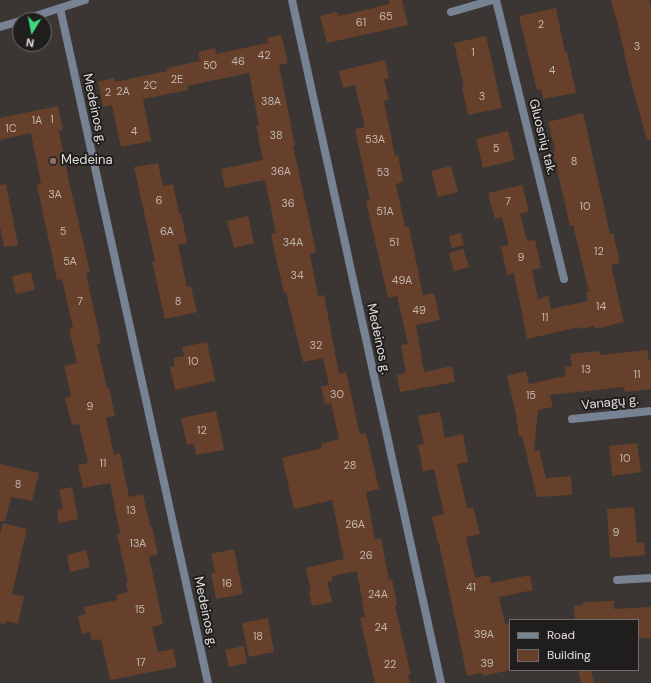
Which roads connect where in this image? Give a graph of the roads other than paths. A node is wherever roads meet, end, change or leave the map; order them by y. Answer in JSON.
{"nodes":[{"id":1,"x":85,"y":0,"type":"edge"},
{"id":2,"x":292,"y":0,"type":"edge"},
{"id":3,"x":494,"y":0,"type":"edge"},
{"id":4,"x":60,"y":8,"type":"junction"},
{"id":5,"x":48,"y":12,"type":"edge"},
{"id":6,"x":451,"y":12,"type":"dead end"},
{"id":7,"x":12,"y":23,"type":"edge"},
{"id":8,"x":0,"y":27,"type":"edge"},
{"id":9,"x":564,"y":279,"type":"dead end"},
{"id":10,"x":651,"y":411,"type":"edge"},
{"id":11,"x":572,"y":419,"type":"dead end"},
{"id":12,"x":651,"y":578,"type":"edge"},
{"id":13,"x":617,"y":580,"type":"dead end"},
{"id":14,"x":208,"y":683,"type":"edge"},
{"id":15,"x":441,"y":683,"type":"edge"}],
"edges":[{"from":1,"to":4,"type":"street"},
{"from":2,"to":15,"type":"street","name":"Medeinos g."},
{"from":3,"to":6,"type":"street"},
{"from":3,"to":9,"type":"street","name":"Gluosnių tak."},
{"from":4,"to":5,"type":"street"},
{"from":4,"to":14,"type":"street","name":"Medeinos g."},
{"from":7,"to":8,"type":"street"},
{"from":10,"to":11,"type":"street","name":"Vanagų g."},
{"from":12,"to":13,"type":"street"}]}
